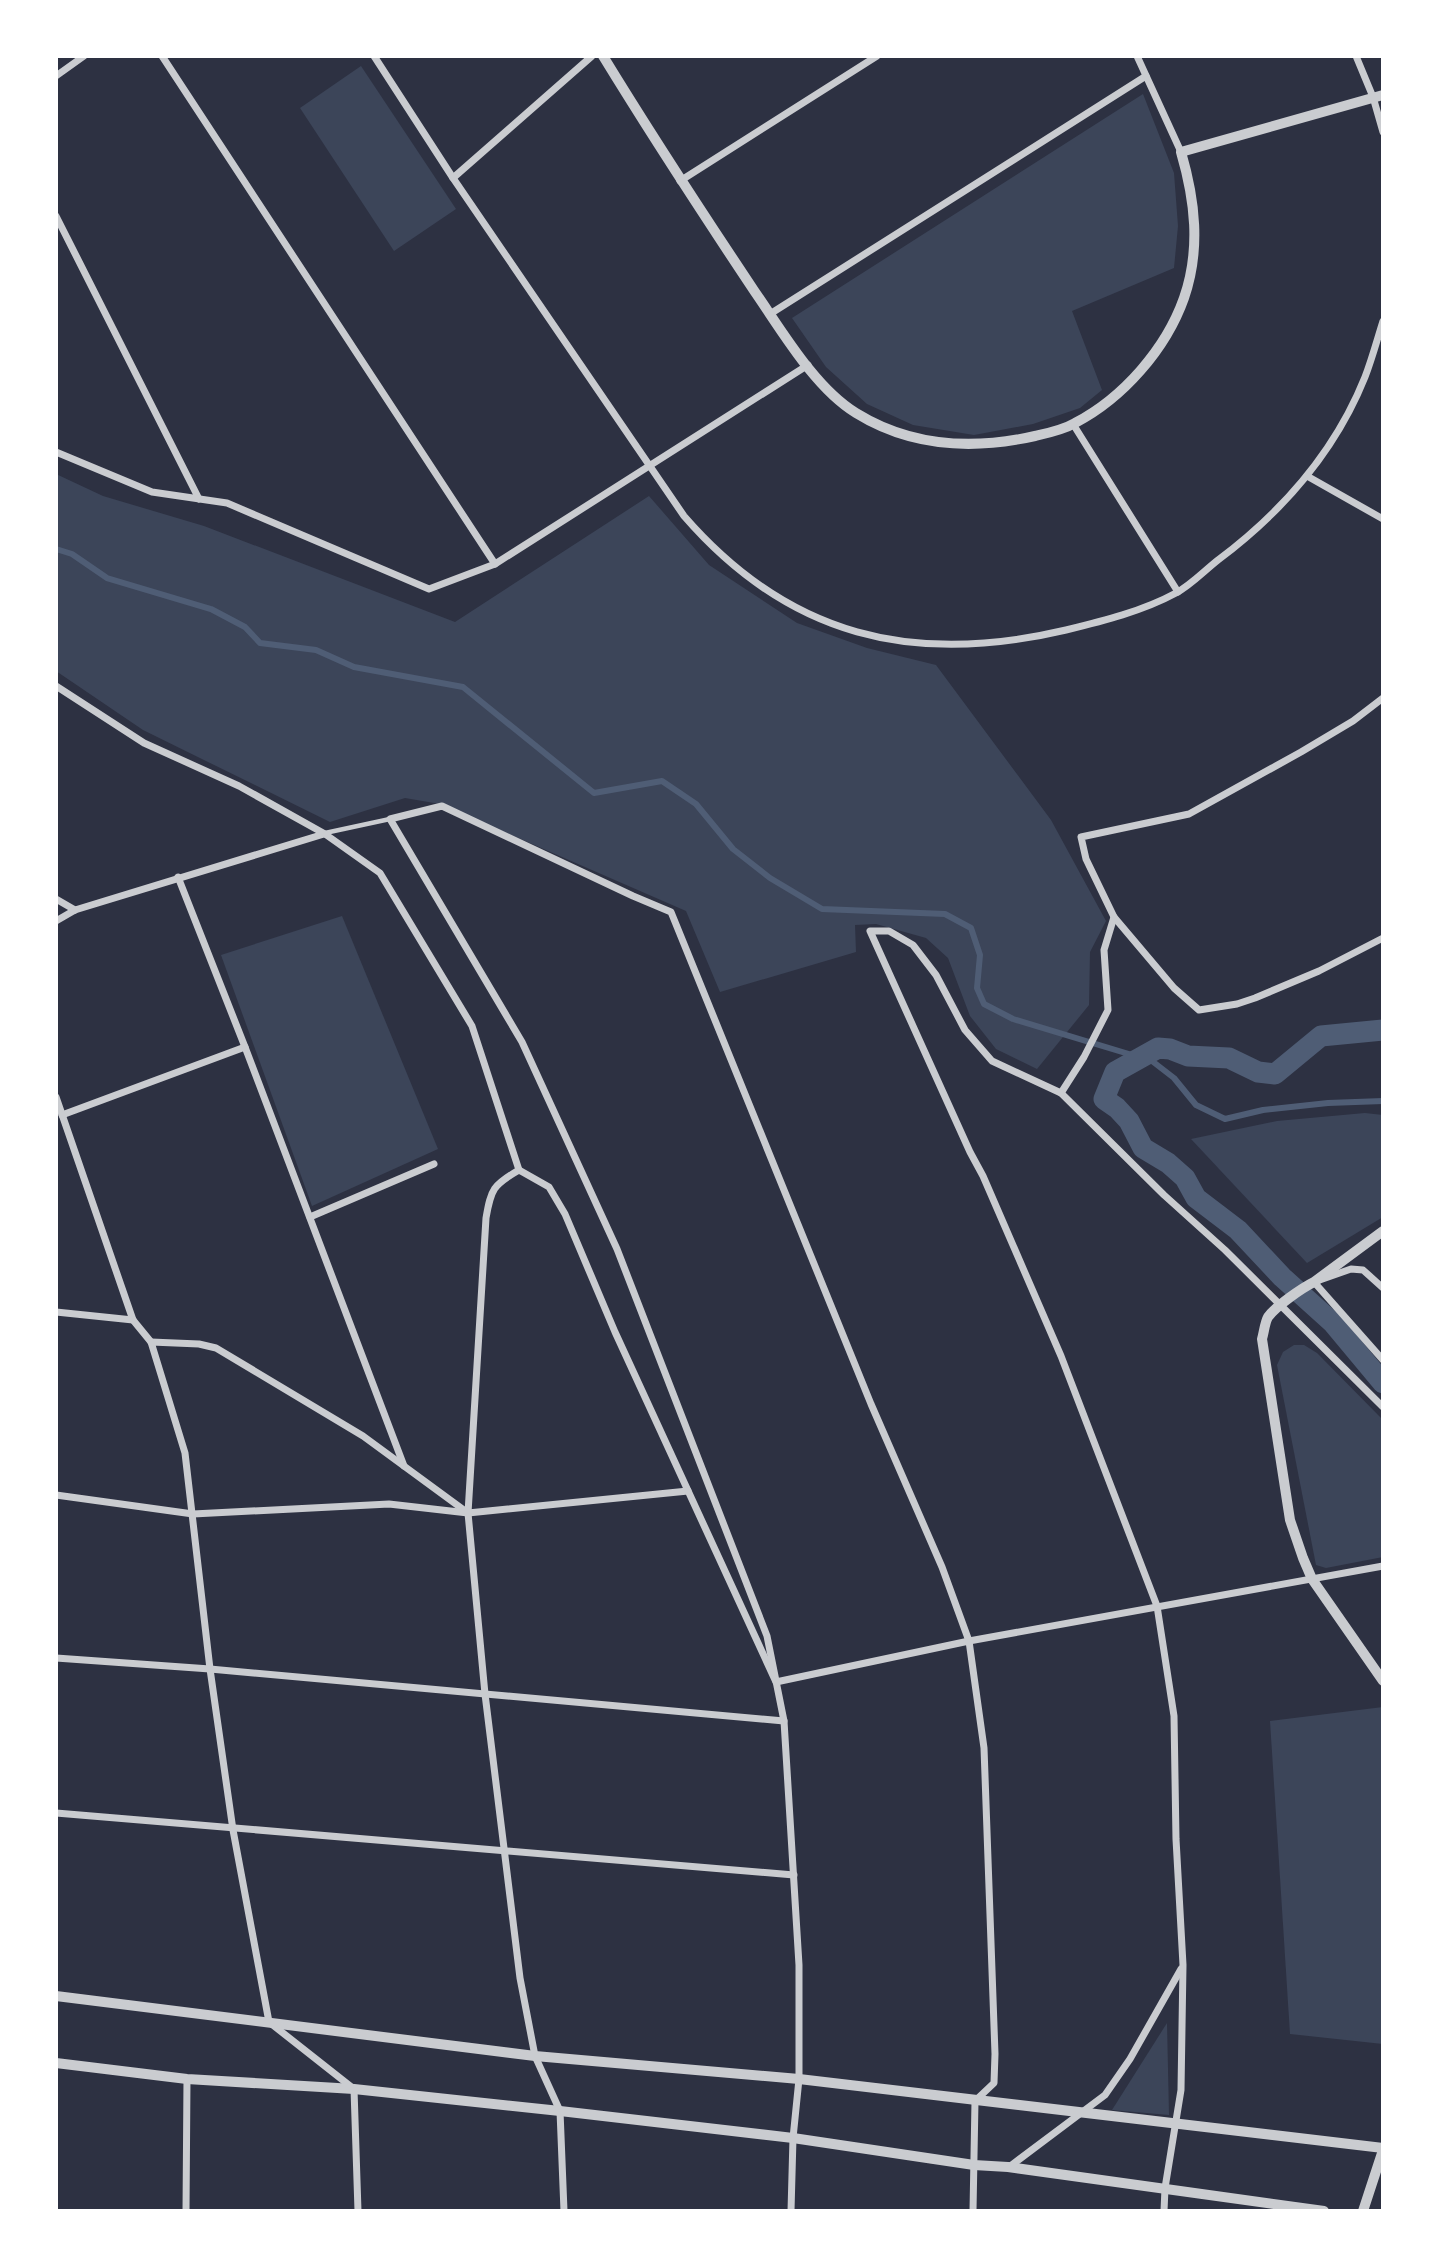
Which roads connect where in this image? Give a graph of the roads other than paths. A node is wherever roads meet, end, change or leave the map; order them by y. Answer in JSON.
{"nodes":[{"id":1,"x":84,"y":56,"type":"edge"},
{"id":2,"x":162,"y":56,"type":"edge"},
{"id":3,"x":374,"y":56,"type":"edge"},
{"id":4,"x":593,"y":56,"type":"edge"},
{"id":5,"x":603,"y":56,"type":"edge"},
{"id":6,"x":877,"y":56,"type":"edge"},
{"id":7,"x":1137,"y":56,"type":"edge"},
{"id":8,"x":1356,"y":56,"type":"edge"},
{"id":9,"x":56,"y":76,"type":"edge"},
{"id":10,"x":1146,"y":76,"type":"junction"},
{"id":11,"x":1378,"y":96,"type":"edge"},
{"id":12,"x":1383,"y":132,"type":"edge"},
{"id":13,"x":1181,"y":152,"type":"junction"},
{"id":14,"x":453,"y":178,"type":"junction"},
{"id":15,"x":680,"y":181,"type":"junction"},
{"id":16,"x":56,"y":216,"type":"edge"},
{"id":17,"x":771,"y":314,"type":"junction"},
{"id":18,"x":1383,"y":321,"type":"edge"},
{"id":19,"x":808,"y":365,"type":"junction"},
{"id":20,"x":1073,"y":424,"type":"junction"},
{"id":21,"x":56,"y":452,"type":"edge"},
{"id":22,"x":648,"y":465,"type":"junction"},
{"id":23,"x":1307,"y":476,"type":"junction"},
{"id":24,"x":199,"y":499,"type":"junction"},
{"id":25,"x":1383,"y":519,"type":"edge"},
{"id":26,"x":495,"y":564,"type":"junction"},
{"id":27,"x":1178,"y":592,"type":"junction"},
{"id":28,"x":56,"y":686,"type":"edge"},
{"id":29,"x":1383,"y":698,"type":"edge"},
{"id":30,"x":390,"y":819,"type":"junction"},
{"id":31,"x":325,"y":834,"type":"junction"},
{"id":32,"x":178,"y":877,"type":"junction"},
{"id":33,"x":56,"y":899,"type":"edge"},
{"id":34,"x":75,"y":910,"type":"junction"},
{"id":35,"x":1114,"y":917,"type":"junction"},
{"id":36,"x":56,"y":921,"type":"edge"},
{"id":37,"x":1383,"y":938,"type":"edge"},
{"id":38,"x":246,"y":1047,"type":"junction"},
{"id":39,"x":1061,"y":1093,"type":"junction"},
{"id":40,"x":56,"y":1097,"type":"edge"},
{"id":41,"x":62,"y":1115,"type":"junction"},
{"id":42,"x":434,"y":1164,"type":"dead end"},
{"id":43,"x":519,"y":1170,"type":"junction"},
{"id":44,"x":310,"y":1217,"type":"junction"},
{"id":45,"x":1383,"y":1231,"type":"edge"},
{"id":46,"x":1314,"y":1282,"type":"junction"},
{"id":47,"x":1383,"y":1288,"type":"edge"},
{"id":48,"x":1285,"y":1303,"type":"junction"},
{"id":49,"x":56,"y":1312,"type":"edge"},
{"id":50,"x":133,"y":1320,"type":"junction"},
{"id":51,"x":151,"y":1342,"type":"junction"},
{"id":52,"x":1383,"y":1360,"type":"edge"},
{"id":53,"x":1383,"y":1408,"type":"edge"},
{"id":54,"x":404,"y":1467,"type":"junction"},
{"id":55,"x":688,"y":1491,"type":"junction"},
{"id":56,"x":56,"y":1495,"type":"edge"},
{"id":57,"x":468,"y":1513,"type":"junction"},
{"id":58,"x":193,"y":1514,"type":"junction"},
{"id":59,"x":1383,"y":1566,"type":"edge"},
{"id":60,"x":1312,"y":1579,"type":"junction"},
{"id":61,"x":1157,"y":1606,"type":"junction"},
{"id":62,"x":969,"y":1641,"type":"junction"},
{"id":63,"x":56,"y":1658,"type":"edge"},
{"id":64,"x":210,"y":1669,"type":"junction"},
{"id":65,"x":1383,"y":1681,"type":"edge"},
{"id":66,"x":776,"y":1682,"type":"junction"},
{"id":67,"x":485,"y":1694,"type":"junction"},
{"id":68,"x":784,"y":1721,"type":"junction"},
{"id":69,"x":56,"y":1813,"type":"edge"},
{"id":70,"x":233,"y":1830,"type":"junction"},
{"id":71,"x":504,"y":1851,"type":"junction"},
{"id":72,"x":794,"y":1875,"type":"junction"},
{"id":73,"x":1183,"y":1965,"type":"junction"},
{"id":74,"x":56,"y":1996,"type":"edge"},
{"id":75,"x":269,"y":2022,"type":"junction"},
{"id":76,"x":535,"y":2056,"type":"junction"},
{"id":77,"x":56,"y":2063,"type":"edge"},
{"id":78,"x":799,"y":2078,"type":"junction"},
{"id":79,"x":187,"y":2079,"type":"junction"},
{"id":80,"x":355,"y":2089,"type":"junction"},
{"id":81,"x":975,"y":2101,"type":"junction"},
{"id":82,"x":560,"y":2111,"type":"junction"},
{"id":83,"x":1083,"y":2112,"type":"junction"},
{"id":84,"x":1176,"y":2123,"type":"junction"},
{"id":85,"x":793,"y":2138,"type":"junction"},
{"id":86,"x":1383,"y":2149,"type":"edge"},
{"id":87,"x":974,"y":2165,"type":"junction"},
{"id":88,"x":1008,"y":2168,"type":"junction"},
{"id":89,"x":1166,"y":2188,"type":"junction"},
{"id":90,"x":186,"y":2211,"type":"edge"},
{"id":91,"x":358,"y":2211,"type":"edge"},
{"id":92,"x":564,"y":2211,"type":"edge"},
{"id":93,"x":791,"y":2211,"type":"edge"},
{"id":94,"x":973,"y":2211,"type":"edge"},
{"id":95,"x":1164,"y":2211,"type":"edge"},
{"id":96,"x":1324,"y":2211,"type":"edge"},
{"id":97,"x":1363,"y":2211,"type":"edge"}],
"edges":[{"from":1,"to":9,"type":"street"},
{"from":2,"to":26,"type":"street"},
{"from":3,"to":14,"type":"street"},
{"from":4,"to":14,"type":"street"},
{"from":5,"to":15,"type":"street"},
{"from":6,"to":15,"type":"street"},
{"from":7,"to":10,"type":"street"},
{"from":8,"to":11,"type":"street"},
{"from":10,"to":13,"type":"street"},
{"from":10,"to":17,"type":"street"},
{"from":11,"to":12,"type":"street"},
{"from":11,"to":13,"type":"street"},
{"from":13,"to":20,"type":"street"},
{"from":14,"to":22,"type":"street"},
{"from":15,"to":17,"type":"street"},
{"from":16,"to":24,"type":"street"},
{"from":17,"to":19,"type":"street"},
{"from":18,"to":23,"type":"street"},
{"from":19,"to":20,"type":"street"},
{"from":19,"to":22,"type":"street"},
{"from":20,"to":27,"type":"street"},
{"from":21,"to":24,"type":"street"},
{"from":22,"to":26,"type":"street"},
{"from":22,"to":27,"type":"street"},
{"from":23,"to":25,"type":"street"},
{"from":23,"to":27,"type":"street"},
{"from":24,"to":26,"type":"street"},
{"from":28,"to":31,"type":"street"},
{"from":29,"to":35,"type":"street"},
{"from":30,"to":31,"type":"lane"},
{"from":30,"to":62,"type":"street"},
{"from":30,"to":66,"type":"street"},
{"from":31,"to":32,"type":"street"},
{"from":31,"to":43,"type":"street"},
{"from":32,"to":34,"type":"street"},
{"from":32,"to":38,"type":"street"},
{"from":33,"to":34,"type":"street"},
{"from":34,"to":36,"type":"street"},
{"from":35,"to":37,"type":"street"},
{"from":35,"to":39,"type":"street"},
{"from":38,"to":41,"type":"street"},
{"from":38,"to":44,"type":"street"},
{"from":39,"to":48,"type":"street"},
{"from":39,"to":61,"type":"street"},
{"from":40,"to":41,"type":"street"},
{"from":41,"to":50,"type":"street"},
{"from":42,"to":44,"type":"street"},
{"from":43,"to":55,"type":"street"},
{"from":43,"to":57,"type":"street"},
{"from":44,"to":54,"type":"street"},
{"from":45,"to":46,"type":"street"},
{"from":46,"to":47,"type":"street"},
{"from":46,"to":48,"type":"street"},
{"from":46,"to":52,"type":"street"},
{"from":48,"to":53,"type":"street"},
{"from":48,"to":60,"type":"street"},
{"from":49,"to":50,"type":"street"},
{"from":50,"to":51,"type":"street"},
{"from":51,"to":54,"type":"street"},
{"from":51,"to":58,"type":"street"},
{"from":54,"to":57,"type":"street"},
{"from":55,"to":57,"type":"street"},
{"from":55,"to":66,"type":"street"},
{"from":56,"to":58,"type":"street"},
{"from":57,"to":58,"type":"street"},
{"from":57,"to":67,"type":"street"},
{"from":58,"to":64,"type":"street"},
{"from":59,"to":60,"type":"street"},
{"from":60,"to":61,"type":"street"},
{"from":60,"to":65,"type":"street"},
{"from":61,"to":62,"type":"street"},
{"from":61,"to":73,"type":"street"},
{"from":62,"to":66,"type":"street"},
{"from":62,"to":81,"type":"street"},
{"from":63,"to":64,"type":"street"},
{"from":64,"to":67,"type":"street"},
{"from":64,"to":70,"type":"street"},
{"from":66,"to":68,"type":"street"},
{"from":67,"to":68,"type":"street"},
{"from":67,"to":71,"type":"street"},
{"from":68,"to":72,"type":"street"},
{"from":69,"to":70,"type":"street"},
{"from":70,"to":71,"type":"street"},
{"from":70,"to":75,"type":"street"},
{"from":71,"to":72,"type":"street"},
{"from":71,"to":76,"type":"street"},
{"from":72,"to":78,"type":"street"},
{"from":73,"to":83,"type":"street"},
{"from":73,"to":84,"type":"street"},
{"from":74,"to":75,"type":"street"},
{"from":75,"to":76,"type":"street"},
{"from":75,"to":80,"type":"street"},
{"from":76,"to":78,"type":"street"},
{"from":76,"to":82,"type":"street"},
{"from":77,"to":79,"type":"street"},
{"from":78,"to":81,"type":"street"},
{"from":78,"to":85,"type":"street"},
{"from":79,"to":80,"type":"street"},
{"from":79,"to":90,"type":"street"},
{"from":80,"to":82,"type":"street"},
{"from":80,"to":91,"type":"street"},
{"from":81,"to":83,"type":"street"},
{"from":81,"to":87,"type":"street"},
{"from":82,"to":85,"type":"street"},
{"from":82,"to":92,"type":"street"},
{"from":83,"to":84,"type":"street"},
{"from":83,"to":88,"type":"street"},
{"from":84,"to":86,"type":"street"},
{"from":84,"to":89,"type":"street"},
{"from":85,"to":87,"type":"street"},
{"from":85,"to":93,"type":"street"},
{"from":86,"to":97,"type":"street"},
{"from":87,"to":88,"type":"street"},
{"from":87,"to":94,"type":"street"},
{"from":88,"to":89,"type":"street"},
{"from":89,"to":95,"type":"street"},
{"from":89,"to":96,"type":"street"}]}
